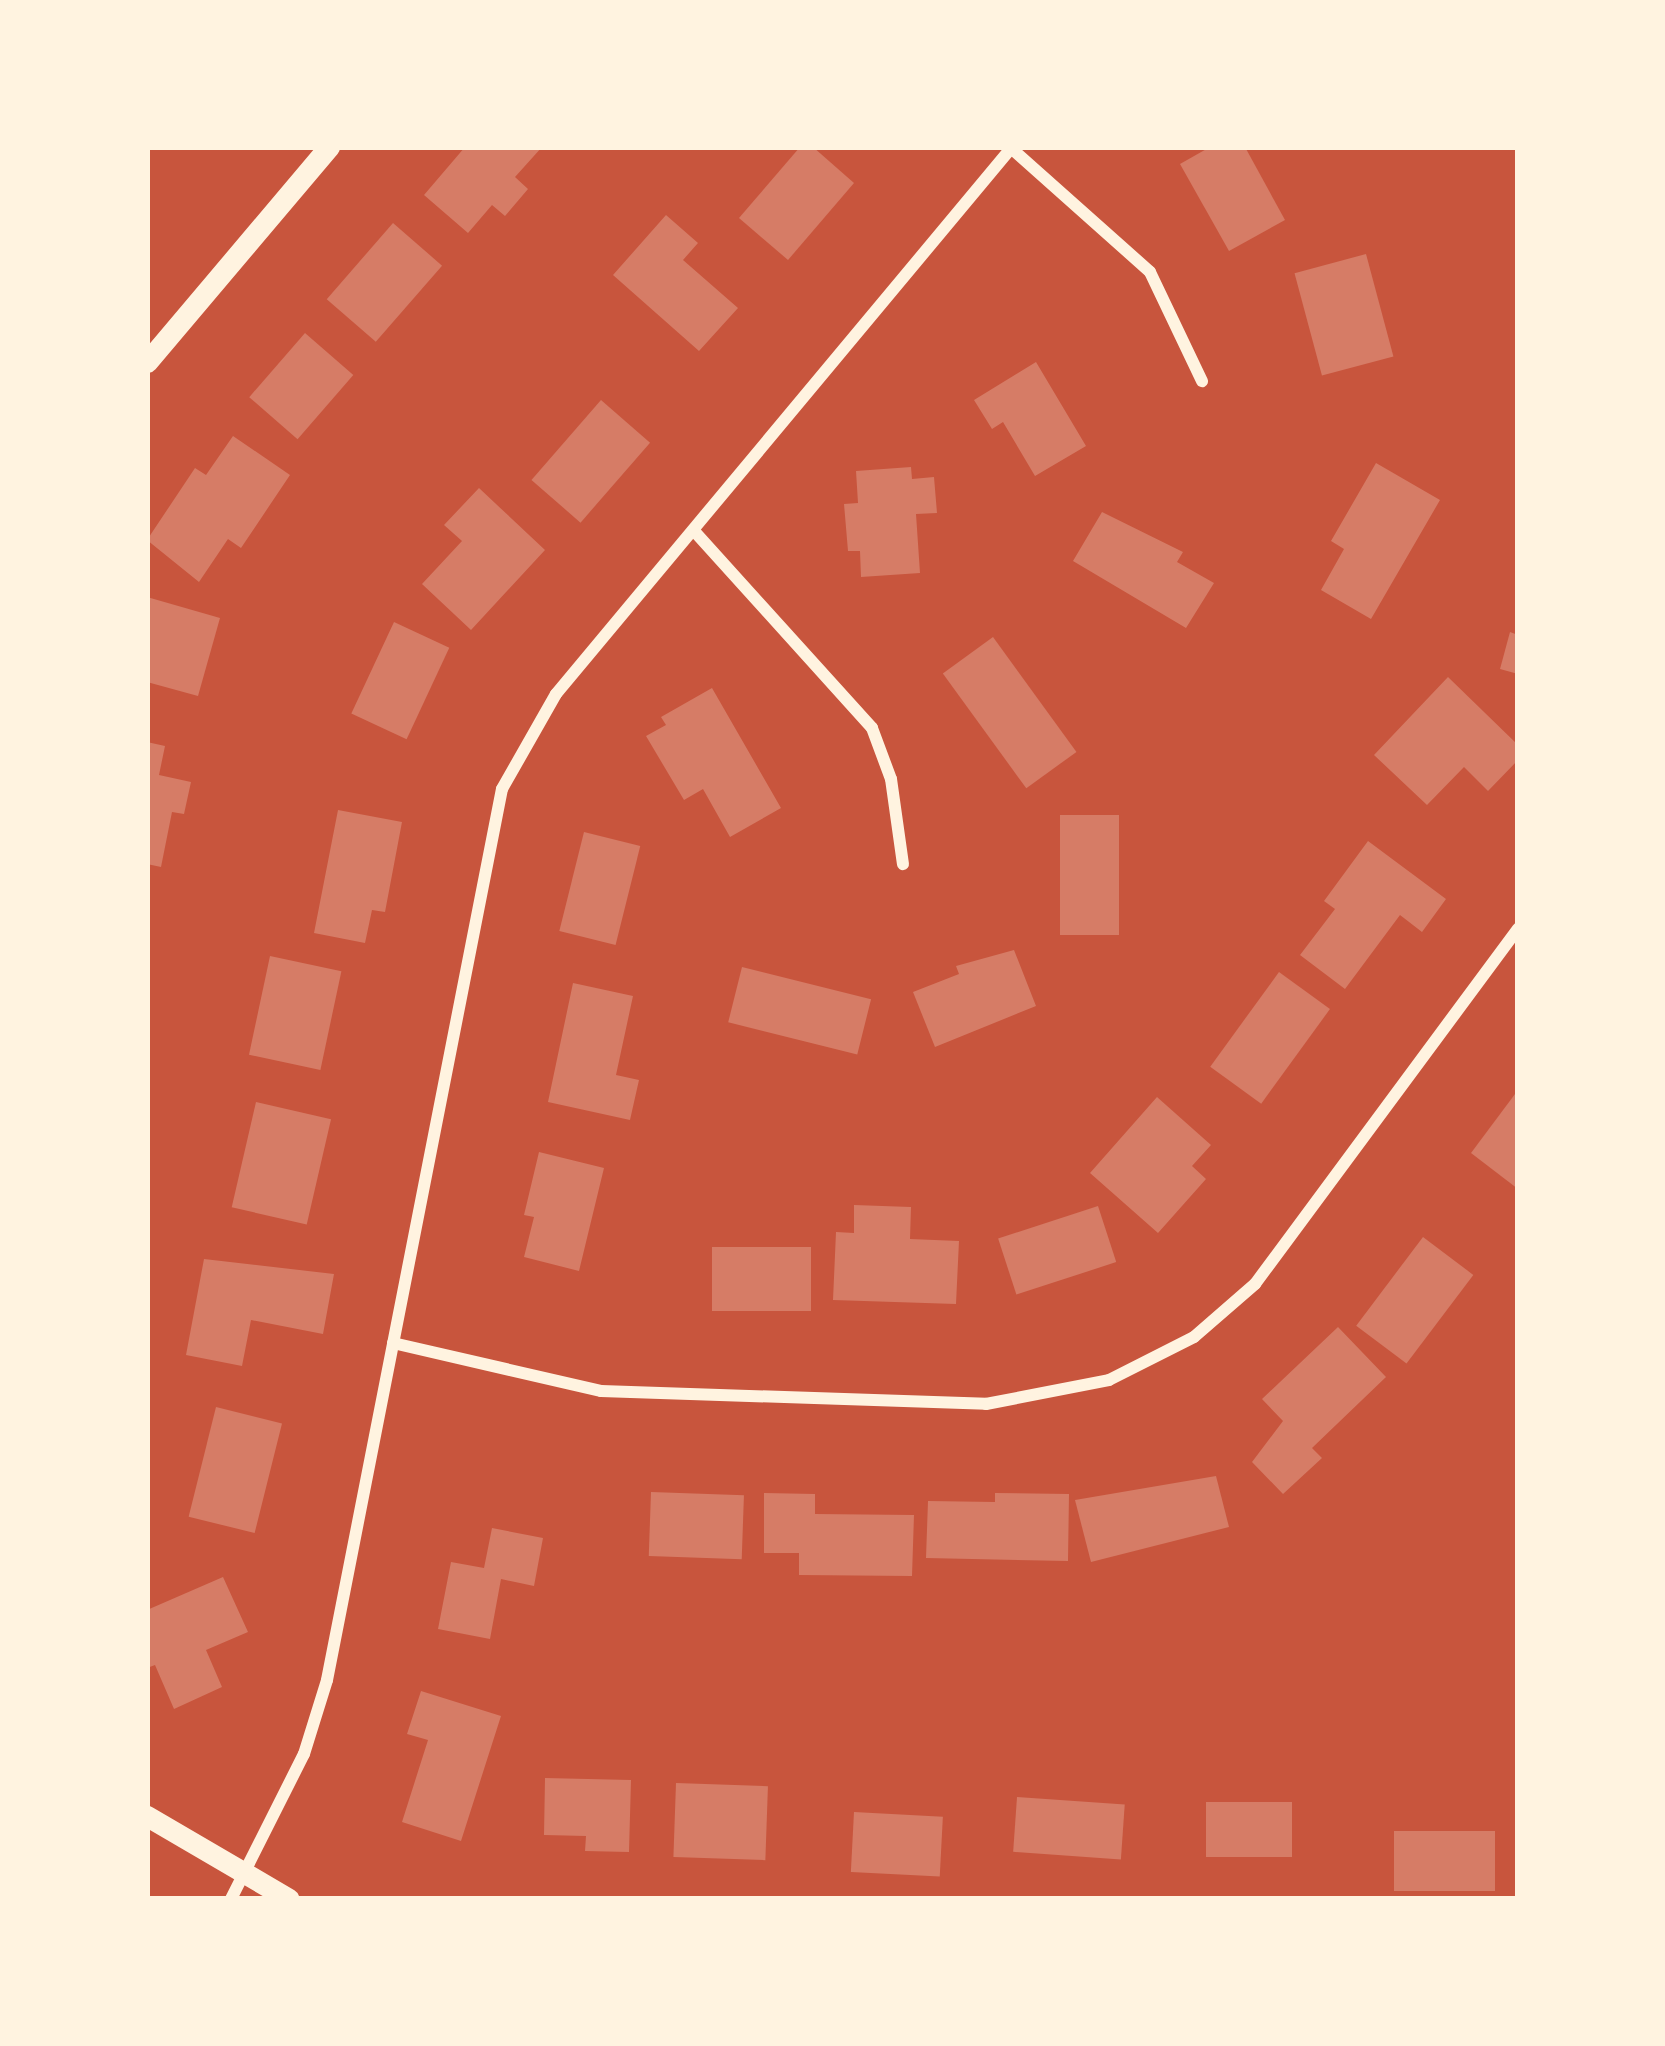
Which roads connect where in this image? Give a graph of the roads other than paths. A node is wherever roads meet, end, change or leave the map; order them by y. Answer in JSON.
{"nodes":[{"id":1,"x":328,"y":147,"type":"edge"},
{"id":2,"x":1012,"y":148,"type":"edge"},
{"id":3,"x":147,"y":362,"type":"edge"},
{"id":4,"x":1202,"y":381,"type":"dead end"},
{"id":5,"x":695,"y":532,"type":"junction"},
{"id":6,"x":903,"y":864,"type":"dead end"},
{"id":7,"x":1518,"y":929,"type":"edge"},
{"id":8,"x":1513,"y":947,"type":"edge"},
{"id":9,"x":393,"y":1342,"type":"junction"},
{"id":10,"x":147,"y":1816,"type":"edge"},
{"id":11,"x":245,"y":1874,"type":"junction"},
{"id":12,"x":231,"y":1899,"type":"edge"},
{"id":13,"x":289,"y":1899,"type":"edge"}],
"edges":[{"from":1,"to":3,"type":"street"},
{"from":2,"to":4,"type":"street"},
{"from":2,"to":5,"type":"street"},
{"from":5,"to":6,"type":"street"},
{"from":5,"to":9,"type":"street"},
{"from":7,"to":8,"type":"street"},
{"from":8,"to":9,"type":"street"},
{"from":9,"to":11,"type":"street"},
{"from":10,"to":11,"type":"street"},
{"from":11,"to":12,"type":"street"},
{"from":11,"to":13,"type":"street"}]}
